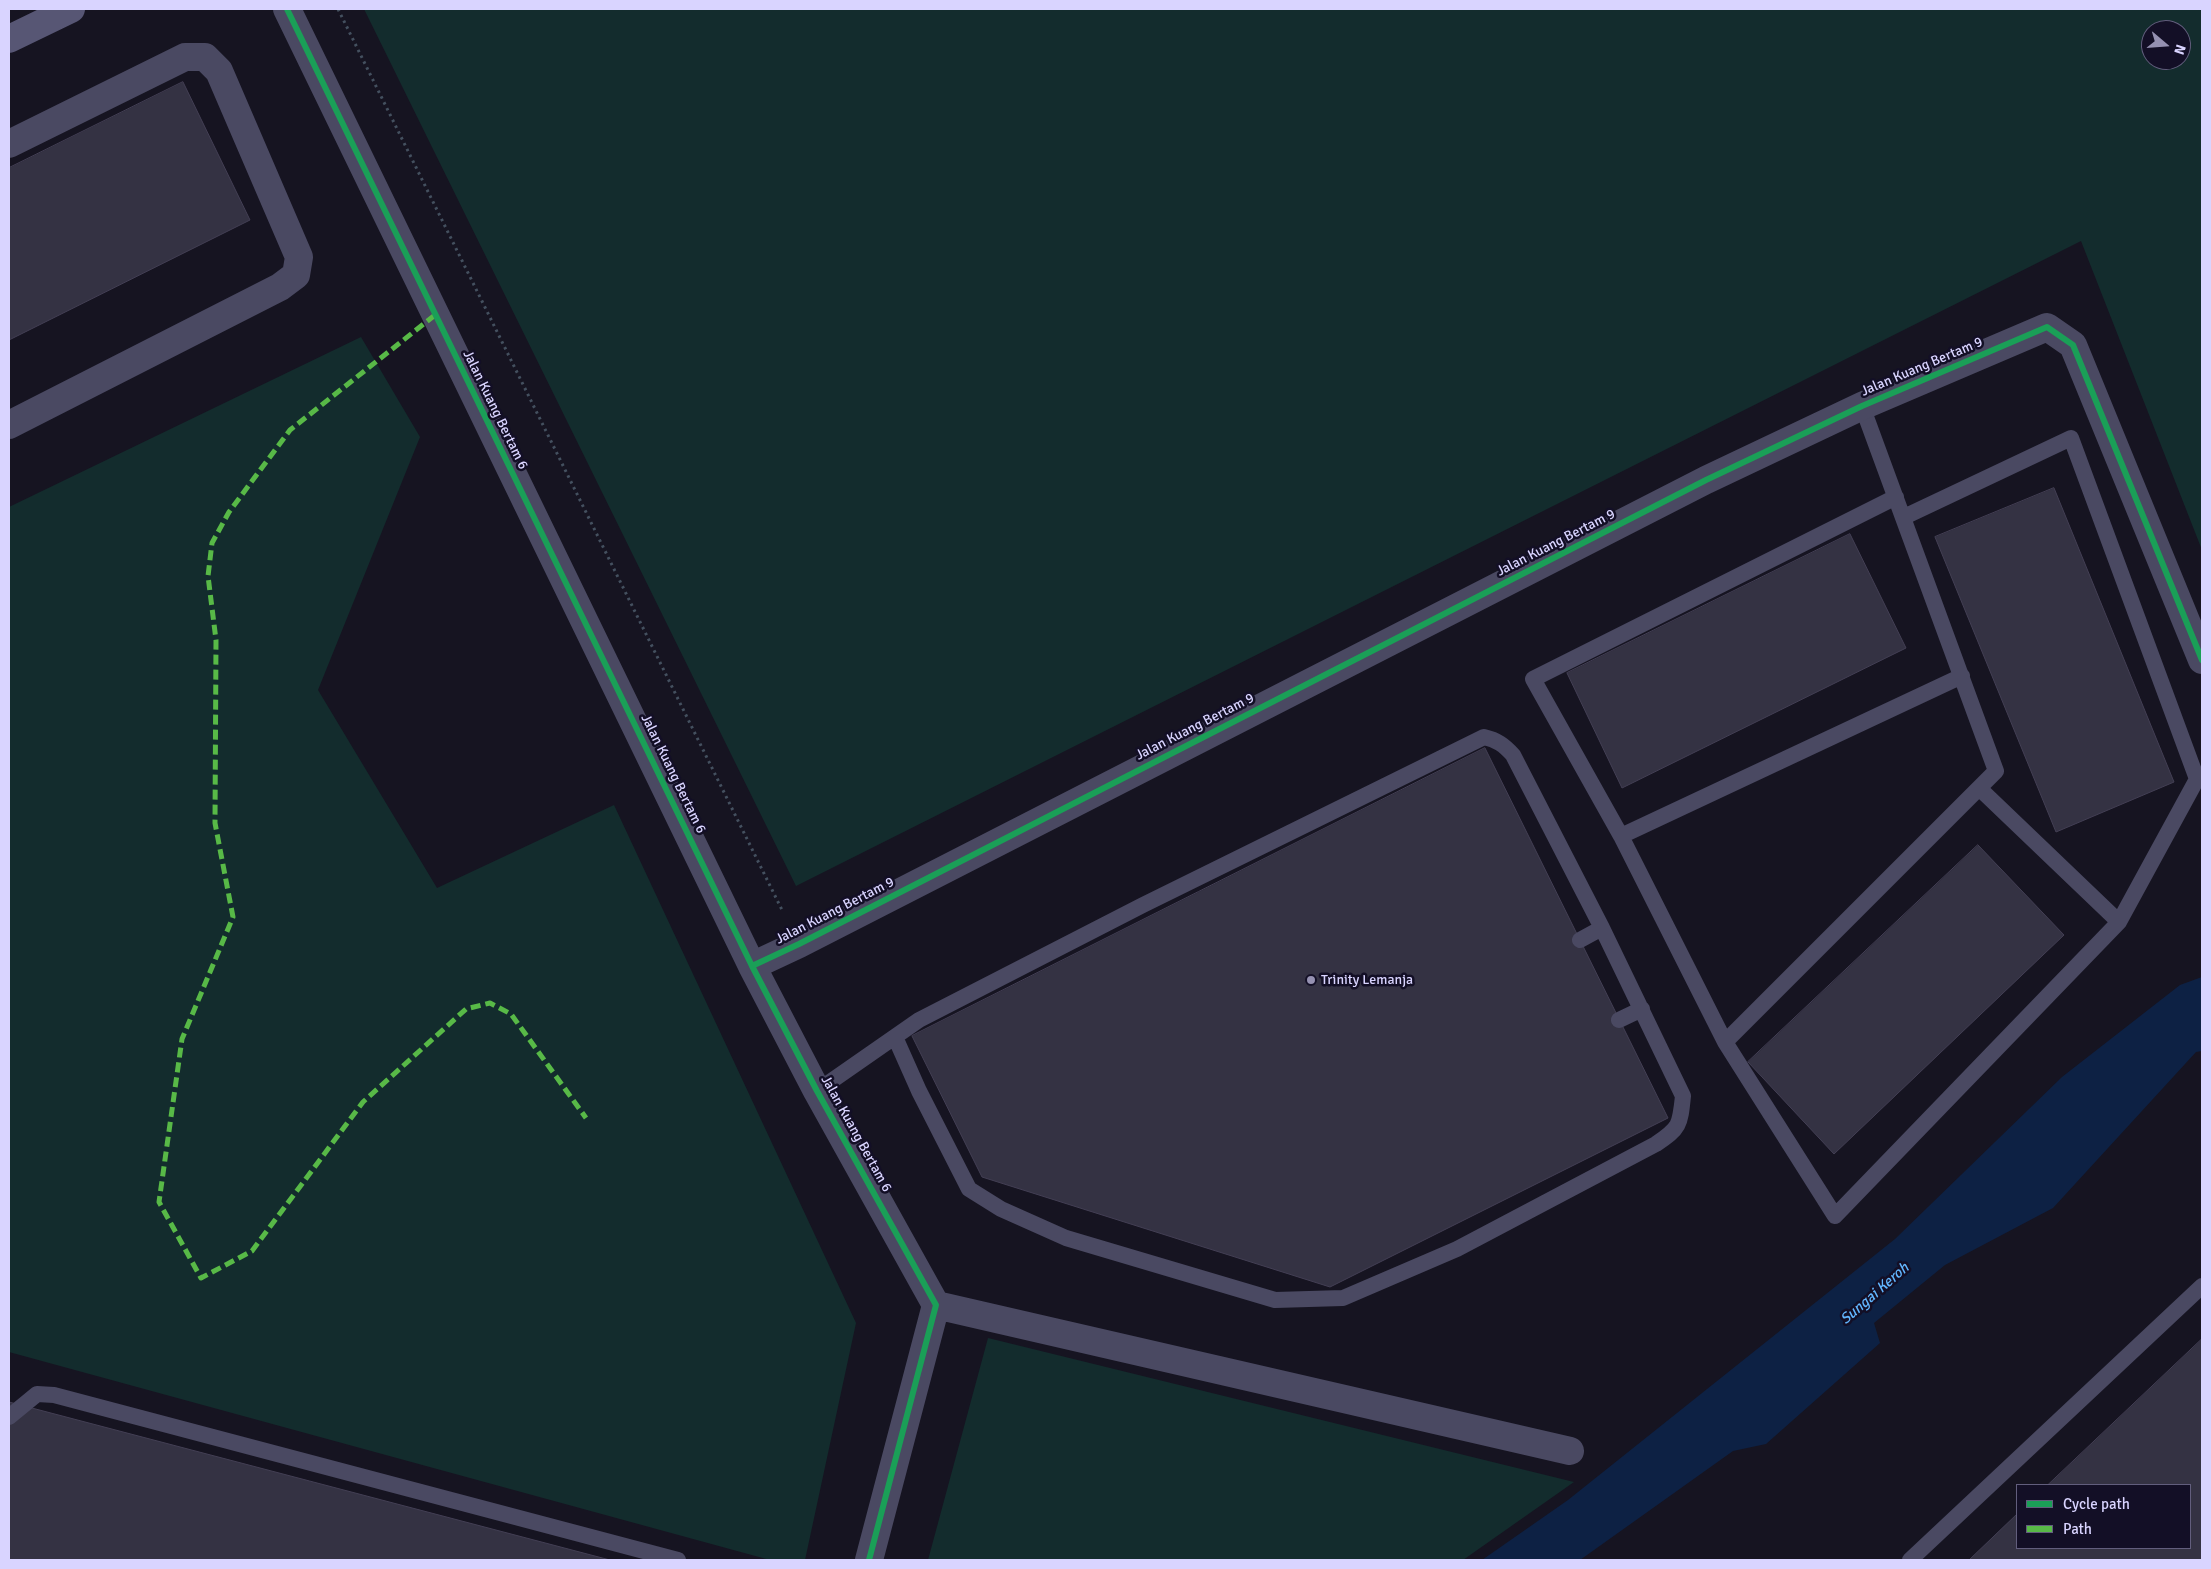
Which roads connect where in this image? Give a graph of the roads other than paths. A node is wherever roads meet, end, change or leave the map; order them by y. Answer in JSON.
{"nodes":[{"id":1,"x":71,"y":9,"type":"edge"},
{"id":2,"x":286,"y":9,"type":"edge"},
{"id":3,"x":9,"y":38,"type":"edge"},
{"id":4,"x":9,"y":144,"type":"edge"},
{"id":5,"x":1862,"y":406,"type":"junction"},
{"id":6,"x":9,"y":425,"type":"edge"},
{"id":7,"x":1896,"y":497,"type":"junction"},
{"id":8,"x":1904,"y":517,"type":"junction"},
{"id":9,"x":2202,"y":660,"type":"edge"},
{"id":10,"x":1962,"y":676,"type":"junction"},
{"id":11,"x":1979,"y":788,"type":"junction"},
{"id":12,"x":1621,"y":836,"type":"junction"},
{"id":13,"x":2119,"y":922,"type":"junction"},
{"id":14,"x":1602,"y":928,"type":"junction"},
{"id":15,"x":1580,"y":940,"type":"dead end"},
{"id":16,"x":752,"y":966,"type":"junction"},
{"id":17,"x":1642,"y":1009,"type":"junction"},
{"id":18,"x":1619,"y":1020,"type":"dead end"},
{"id":19,"x":895,"y":1036,"type":"junction"},
{"id":20,"x":1725,"y":1042,"type":"junction"},
{"id":21,"x":817,"y":1091,"type":"junction"},
{"id":22,"x":2202,"y":1286,"type":"edge"},
{"id":23,"x":936,"y":1305,"type":"junction"},
{"id":24,"x":9,"y":1417,"type":"edge"},
{"id":25,"x":1570,"y":1451,"type":"dead end"},
{"id":26,"x":678,"y":1560,"type":"edge"},
{"id":27,"x":869,"y":1560,"type":"edge"},
{"id":28,"x":1910,"y":1560,"type":"edge"}],
"edges":[{"from":1,"to":3,"type":"street"},
{"from":2,"to":16,"type":"street","name":"Jalan Kuang Bertam 6"},
{"from":4,"to":6,"type":"street"},
{"from":5,"to":7,"type":"lane"},
{"from":5,"to":9,"type":"street","name":"Jalan Kuang Bertam 9"},
{"from":5,"to":16,"type":"street","name":"Jalan Kuang Bertam 9"},
{"from":7,"to":8,"type":"lane"},
{"from":7,"to":12,"type":"lane"},
{"from":8,"to":10,"type":"lane"},
{"from":8,"to":13,"type":"lane"},
{"from":10,"to":11,"type":"lane"},
{"from":10,"to":12,"type":"lane"},
{"from":11,"to":13,"type":"lane"},
{"from":11,"to":20,"type":"lane"},
{"from":12,"to":20,"type":"lane"},
{"from":13,"to":20,"type":"lane"},
{"from":14,"to":15,"type":"lane"},
{"from":14,"to":17,"type":"lane"},
{"from":14,"to":19,"type":"lane"},
{"from":16,"to":21,"type":"street","name":"Jalan Kuang Bertam 6"},
{"from":17,"to":18,"type":"lane"},
{"from":17,"to":19,"type":"lane"},
{"from":19,"to":21,"type":"lane"},
{"from":21,"to":23,"type":"street","name":"Jalan Kuang Bertam 6"},
{"from":22,"to":28,"type":"lane"},
{"from":23,"to":25,"type":"street"},
{"from":23,"to":27,"type":"street"},
{"from":24,"to":26,"type":"lane"}]}
